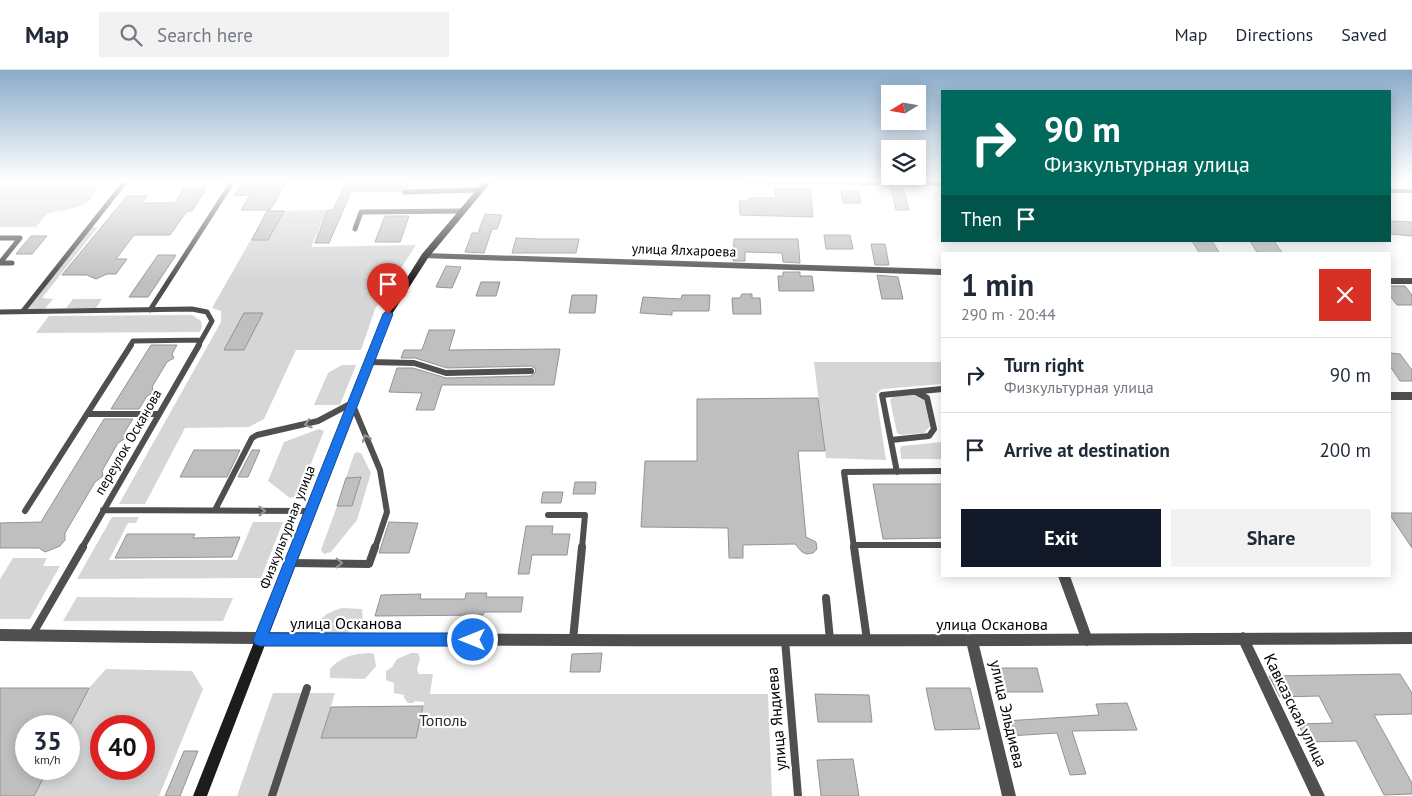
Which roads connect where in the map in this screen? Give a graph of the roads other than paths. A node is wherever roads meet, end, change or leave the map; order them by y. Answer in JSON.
{"nodes":[{"id":1,"x":99,"y":215,"type":"edge"},
{"id":2,"x":211,"y":215,"type":"edge"},
{"id":3,"x":360,"y":215,"type":"edge"},
{"id":4,"x":460,"y":215,"type":"edge"},
{"id":5,"x":355,"y":228,"type":"dead end"},
{"id":6,"x":0,"y":238,"type":"edge"},
{"id":7,"x":425,"y":256,"type":"junction"},
{"id":8,"x":0,"y":263,"type":"edge"},
{"id":9,"x":12,"y":263,"type":"dead end"},
{"id":10,"x":941,"y":272,"type":"edge"},
{"id":11,"x":1391,"y":281,"type":"edge"},
{"id":12,"x":1412,"y":281,"type":"edge"},
{"id":13,"x":150,"y":310,"type":"junction"},
{"id":14,"x":23,"y":311,"type":"junction"},
{"id":15,"x":0,"y":312,"type":"edge"},
{"id":16,"x":201,"y":340,"type":"junction"},
{"id":17,"x":368,"y":362,"type":"junction"},
{"id":18,"x":531,"y":371,"type":"dead end"},
{"id":19,"x":941,"y":389,"type":"edge"},
{"id":20,"x":916,"y":392,"type":"junction"},
{"id":21,"x":1391,"y":396,"type":"edge"},
{"id":22,"x":1412,"y":396,"type":"edge"},
{"id":23,"x":352,"y":403,"type":"junction"},
{"id":24,"x":87,"y":414,"type":"junction"},
{"id":25,"x":158,"y":414,"type":"junction"},
{"id":26,"x":891,"y":440,"type":"junction"},
{"id":27,"x":941,"y":471,"type":"edge"},
{"id":28,"x":897,"y":472,"type":"junction"},
{"id":29,"x":25,"y":510,"type":"dead end"},
{"id":30,"x":104,"y":510,"type":"junction"},
{"id":31,"x":215,"y":510,"type":"junction"},
{"id":32,"x":310,"y":511,"type":"junction"},
{"id":33,"x":548,"y":515,"type":"dead end"},
{"id":34,"x":854,"y":545,"type":"junction"},
{"id":35,"x":941,"y":545,"type":"edge"},
{"id":36,"x":290,"y":563,"type":"junction"},
{"id":37,"x":1064,"y":577,"type":"edge"},
{"id":38,"x":826,"y":598,"type":"dead end"},
{"id":39,"x":0,"y":635,"type":"edge"},
{"id":40,"x":32,"y":635,"type":"junction"},
{"id":41,"x":1243,"y":638,"type":"junction"},
{"id":42,"x":1412,"y":638,"type":"edge"},
{"id":43,"x":260,"y":640,"type":"junction"},
{"id":44,"x":572,"y":640,"type":"junction"},
{"id":45,"x":785,"y":640,"type":"junction"},
{"id":46,"x":830,"y":640,"type":"junction"},
{"id":47,"x":867,"y":640,"type":"junction"},
{"id":48,"x":1086,"y":640,"type":"junction"},
{"id":49,"x":972,"y":641,"type":"junction"},
{"id":50,"x":307,"y":688,"type":"dead end"},
{"id":51,"x":200,"y":796,"type":"edge"},
{"id":52,"x":272,"y":796,"type":"edge"},
{"id":53,"x":798,"y":796,"type":"edge"},
{"id":54,"x":1009,"y":796,"type":"edge"},
{"id":55,"x":1318,"y":796,"type":"edge"}],
"edges":[{"from":1,"to":14,"type":"lane"},
{"from":2,"to":13,"type":"lane"},
{"from":3,"to":5,"type":"lane"},
{"from":4,"to":7,"type":"main road","name":"Физкультурная улица"},
{"from":6,"to":8,"type":"lane"},
{"from":7,"to":10,"type":"street","name":"улица Ялхароева"},
{"from":7,"to":17,"type":"main road","name":"Физкультурная улица"},
{"from":8,"to":9,"type":"lane"},
{"from":11,"to":12,"type":"street"},
{"from":13,"to":14,"type":"lane","name":"переулок Осканова"},
{"from":13,"to":16,"type":"lane","name":"переулок Осканова"},
{"from":14,"to":15,"type":"lane","name":"переулок Осканова"},
{"from":16,"to":24,"type":"lane"},
{"from":16,"to":25,"type":"lane","name":"переулок Осканова"},
{"from":17,"to":18,"type":"lane"},
{"from":17,"to":23,"type":"main road","name":"Физкультурная улица"},
{"from":19,"to":20,"type":"lane"},
{"from":20,"to":26,"type":"lane"},
{"from":20,"to":26,"type":"lane"},
{"from":21,"to":22,"type":"street"},
{"from":23,"to":31,"type":"lane","one_way":true},
{"from":23,"to":32,"type":"main road","name":"Физкультурная улица"},
{"from":36,"to":23,"type":"lane","one_way":true},
{"from":24,"to":25,"type":"lane"},
{"from":24,"to":29,"type":"lane"},
{"from":25,"to":30,"type":"lane","name":"переулок Осканова"},
{"from":26,"to":28,"type":"lane"},
{"from":27,"to":28,"type":"lane"},
{"from":28,"to":34,"type":"lane"},
{"from":30,"to":31,"type":"lane"},
{"from":30,"to":40,"type":"lane","name":"переулок Осканова"},
{"from":31,"to":32,"type":"lane","one_way":true},
{"from":32,"to":36,"type":"main road","name":"Физкультурная улица"},
{"from":33,"to":44,"type":"lane"},
{"from":34,"to":35,"type":"lane"},
{"from":34,"to":47,"type":"lane"},
{"from":36,"to":43,"type":"main road","name":"Физкультурная улица"},
{"from":37,"to":48,"type":"street"},
{"from":38,"to":46,"type":"lane"},
{"from":39,"to":40,"type":"street","name":"улица Осканова"},
{"from":40,"to":43,"type":"street","name":"улица Осканова"},
{"from":41,"to":42,"type":"street","name":"улица Осканова"},
{"from":41,"to":48,"type":"street","name":"улица Осканова"},
{"from":41,"to":55,"type":"street","name":"Кавказская улица"},
{"from":43,"to":44,"type":"street","name":"улица Осканова"},
{"from":43,"to":51,"type":"main road","name":"Физкультурная улица"},
{"from":44,"to":45,"type":"street","name":"улица Осканова"},
{"from":45,"to":46,"type":"street","name":"улица Осканова"},
{"from":45,"to":53,"type":"lane","name":"улица Яндиева"},
{"from":46,"to":47,"type":"street","name":"улица Осканова"},
{"from":47,"to":49,"type":"street","name":"улица Осканова"},
{"from":48,"to":49,"type":"street","name":"улица Осканова"},
{"from":49,"to":54,"type":"street","name":"улица Эльдиева"},
{"from":50,"to":52,"type":"lane"}]}
